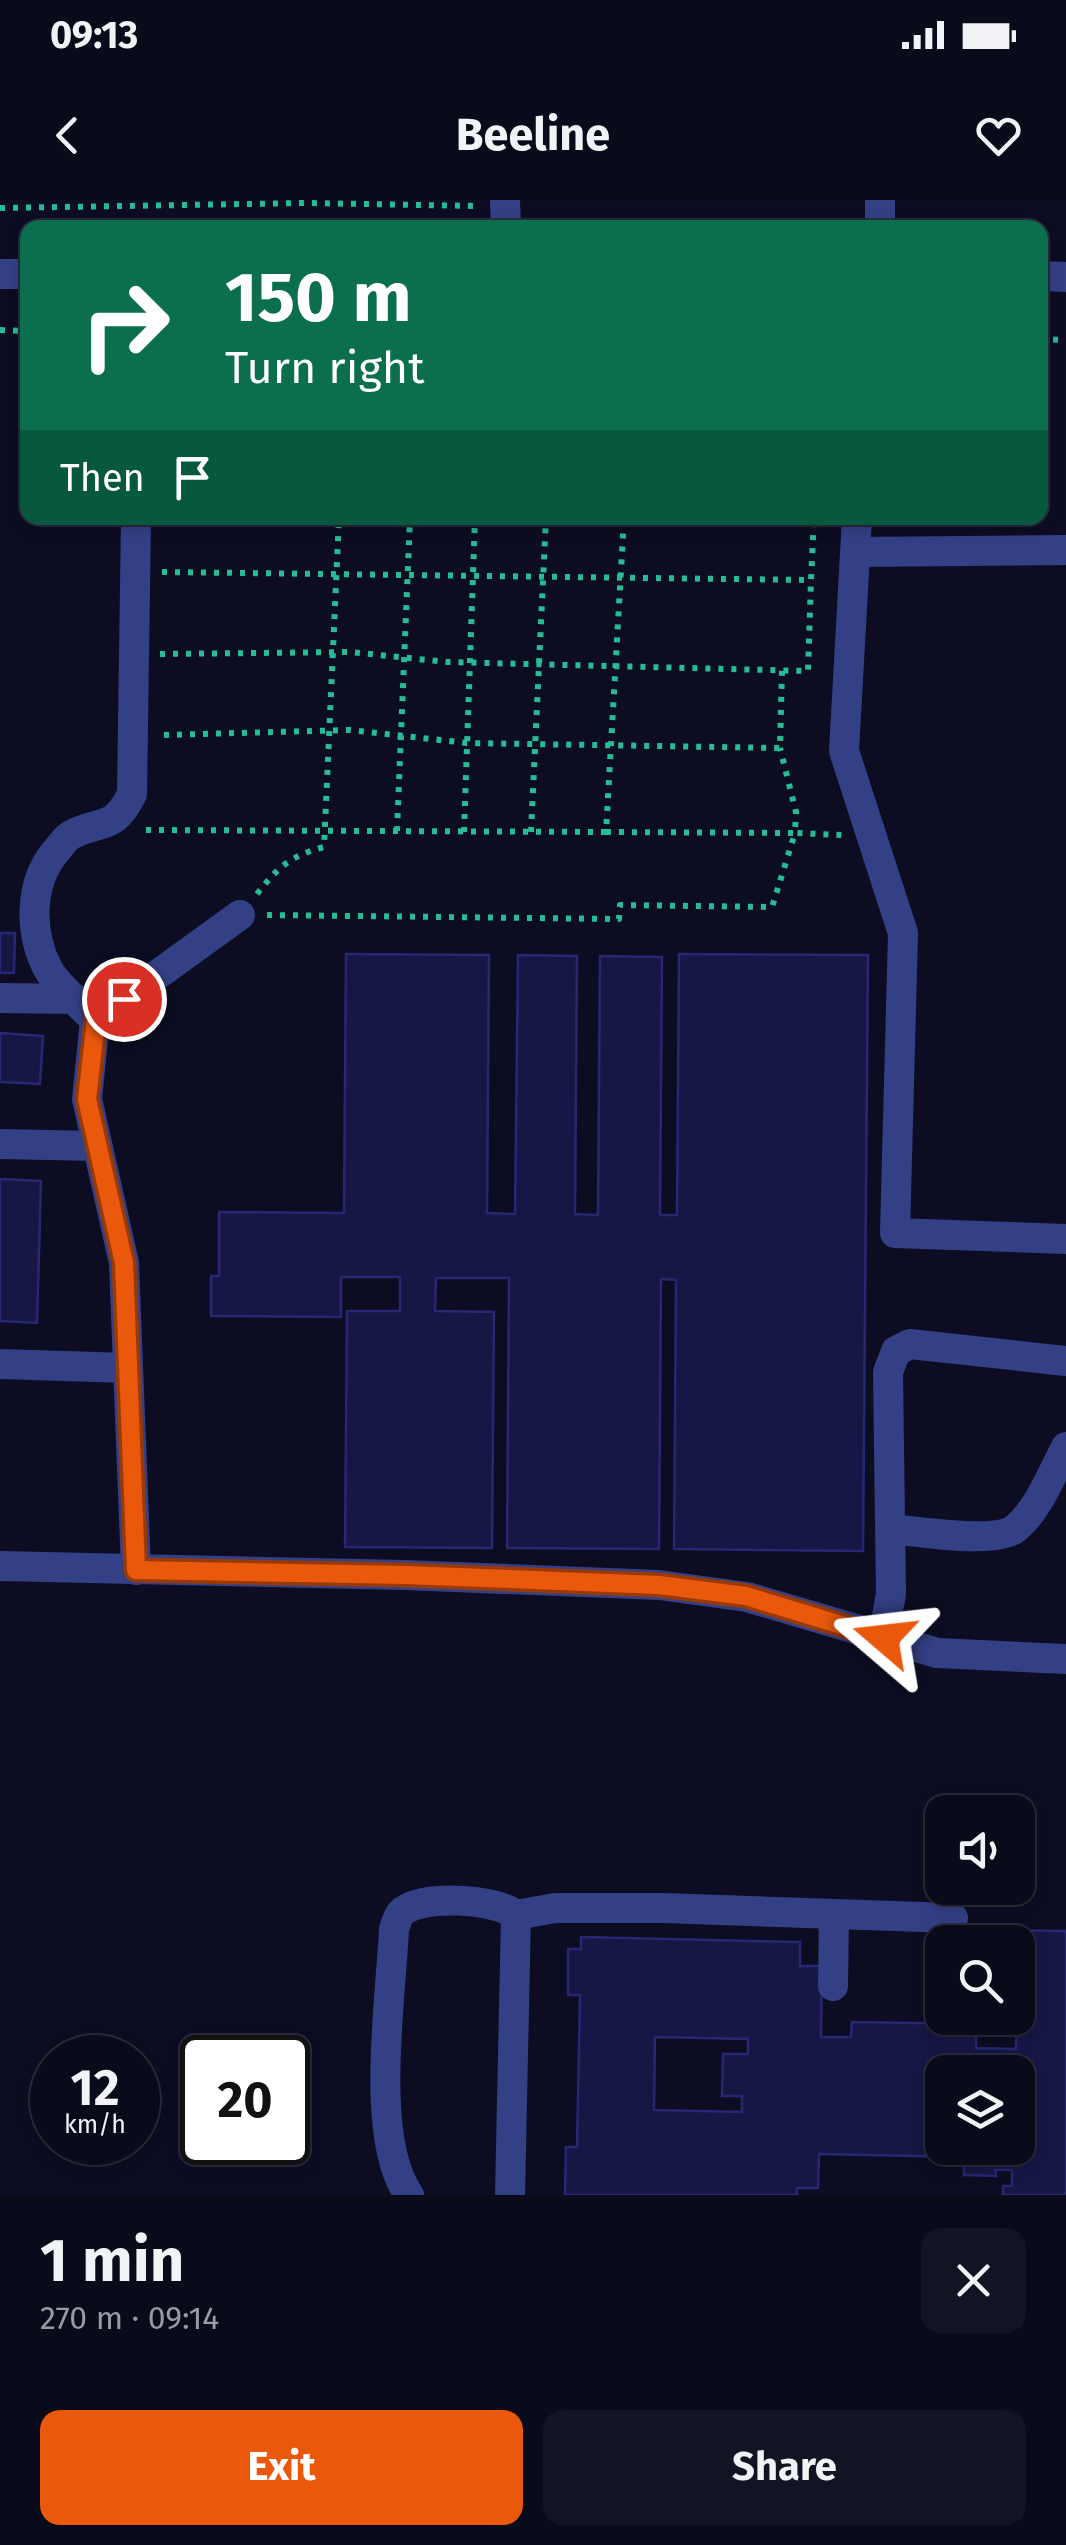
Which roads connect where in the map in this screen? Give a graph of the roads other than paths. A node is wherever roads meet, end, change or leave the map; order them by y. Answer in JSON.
{"nodes":[{"id":1,"x":136,"y":525,"type":"edge"},
{"id":2,"x":858,"y":525,"type":"edge"},
{"id":3,"x":1066,"y":550,"type":"edge"},
{"id":4,"x":856,"y":552,"type":"junction"},
{"id":5,"x":240,"y":915,"type":"road end"},
{"id":6,"x":0,"y":998,"type":"edge"},
{"id":7,"x":86,"y":1010,"type":"junction"},
{"id":8,"x":0,"y":1144,"type":"edge"},
{"id":9,"x":98,"y":1146,"type":"junction"},
{"id":10,"x":1066,"y":1239,"type":"edge"},
{"id":11,"x":1066,"y":1361,"type":"edge"},
{"id":12,"x":0,"y":1364,"type":"edge"},
{"id":13,"x":128,"y":1368,"type":"junction"},
{"id":14,"x":1066,"y":1447,"type":"edge"},
{"id":15,"x":890,"y":1530,"type":"junction"},
{"id":16,"x":0,"y":1566,"type":"edge"},
{"id":17,"x":136,"y":1570,"type":"junction"},
{"id":18,"x":884,"y":1638,"type":"junction"},
{"id":19,"x":1066,"y":1659,"type":"edge"},
{"id":20,"x":834,"y":1914,"type":"junction"},
{"id":21,"x":516,"y":1915,"type":"junction"},
{"id":22,"x":953,"y":1918,"type":"dead end"},
{"id":23,"x":833,"y":1986,"type":"dead end"},
{"id":24,"x":408,"y":2195,"type":"edge"},
{"id":25,"x":510,"y":2195,"type":"edge"}],
"edges":[{"from":1,"to":7,"type":"street"},
{"from":2,"to":4,"type":"street"},
{"from":3,"to":4,"type":"street"},
{"from":4,"to":10,"type":"street"},
{"from":5,"to":7,"type":"street"},
{"from":6,"to":7,"type":"street"},
{"from":7,"to":9,"type":"street"},
{"from":8,"to":9,"type":"street"},
{"from":9,"to":13,"type":"street"},
{"from":11,"to":15,"type":"street"},
{"from":12,"to":13,"type":"street"},
{"from":13,"to":17,"type":"street"},
{"from":14,"to":15,"type":"street"},
{"from":15,"to":18,"type":"street"},
{"from":16,"to":17,"type":"street"},
{"from":17,"to":18,"type":"street"},
{"from":18,"to":19,"type":"street"},
{"from":20,"to":21,"type":"street"},
{"from":20,"to":22,"type":"street"},
{"from":20,"to":23,"type":"street"},
{"from":21,"to":24,"type":"street"},
{"from":21,"to":25,"type":"street"}]}
